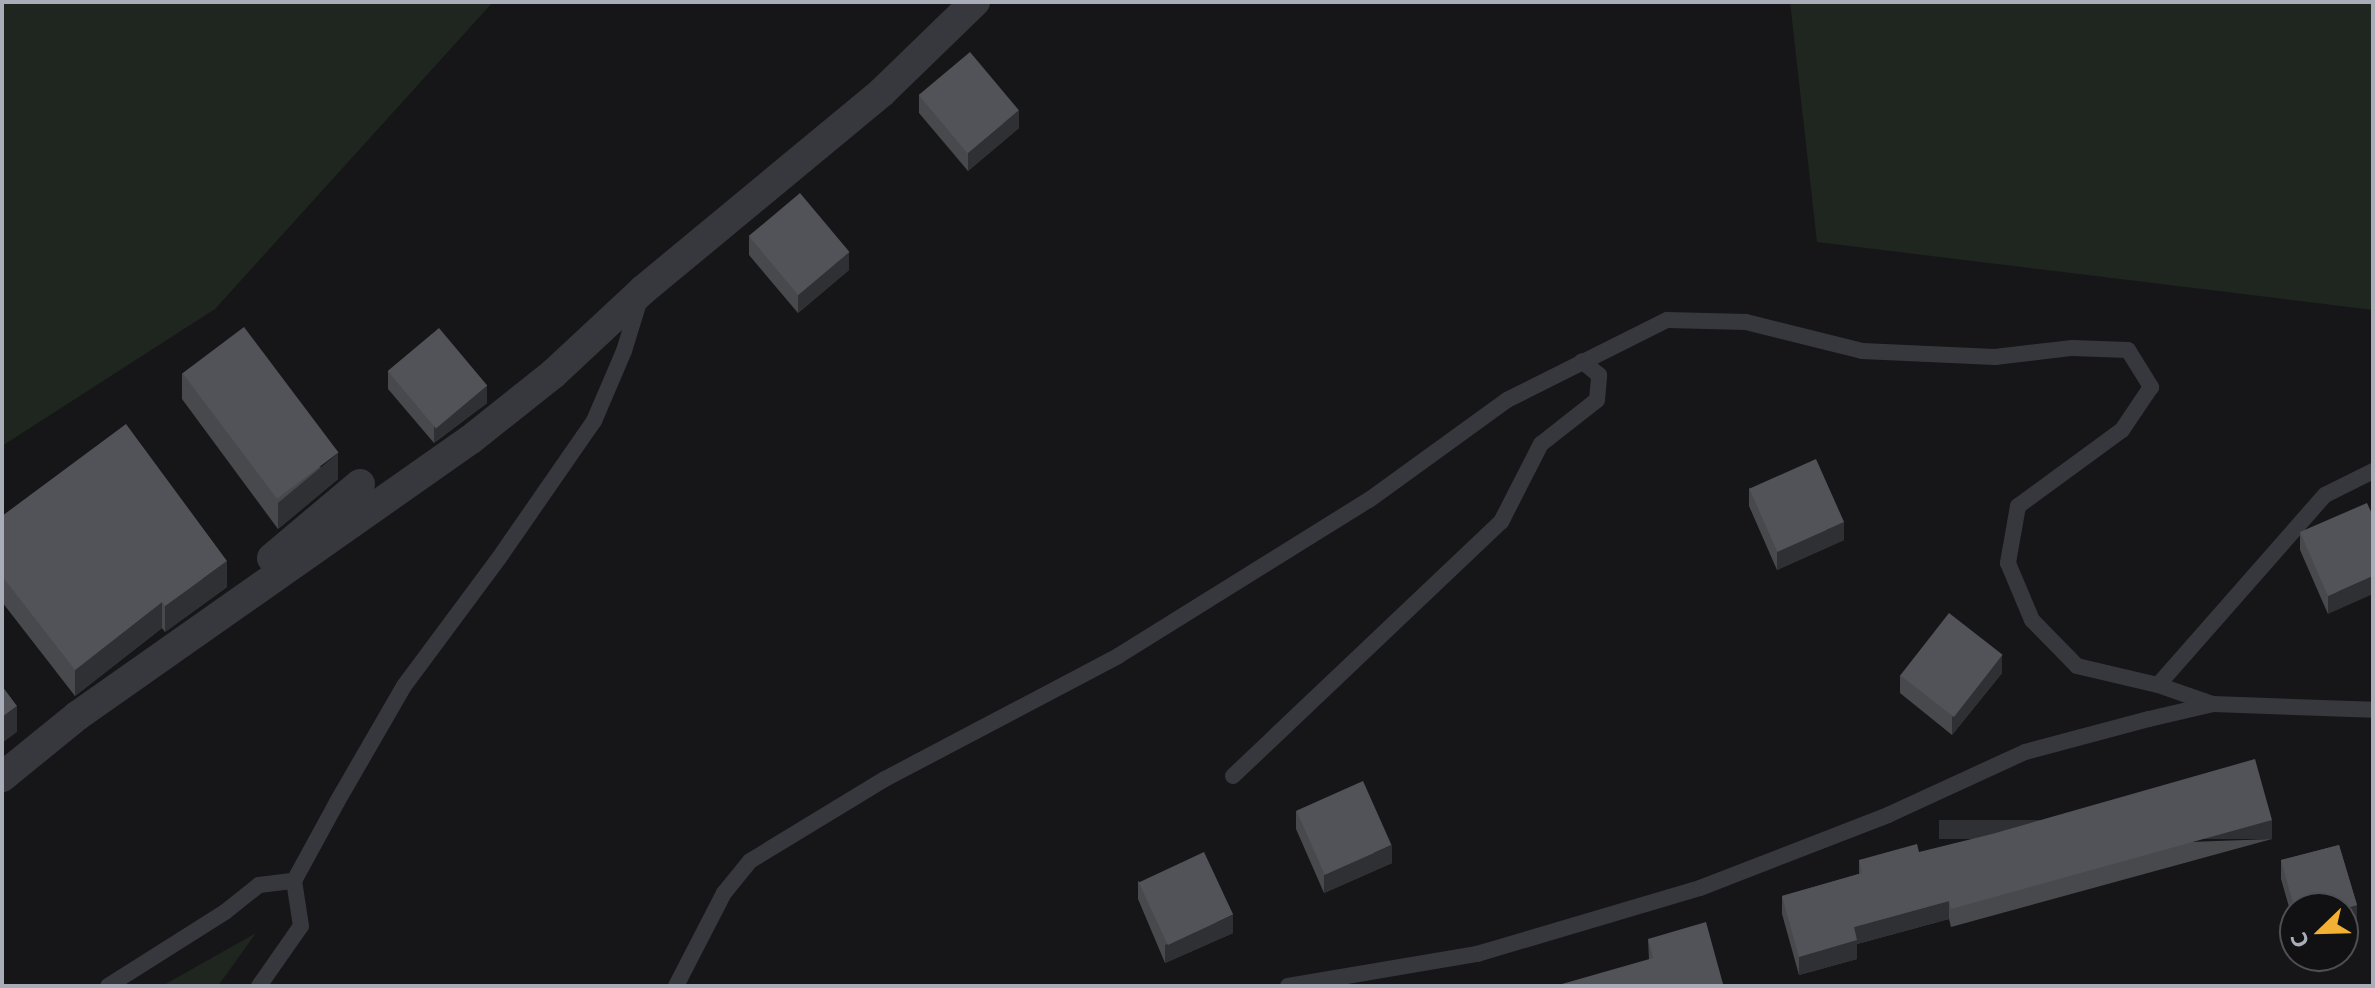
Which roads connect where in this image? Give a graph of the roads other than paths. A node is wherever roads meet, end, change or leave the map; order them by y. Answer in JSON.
{"nodes":[{"id":1,"x":975,"y":2,"type":"edge"},
{"id":2,"x":643,"y":290,"type":"junction"},
{"id":3,"x":1582,"y":361,"type":"junction"},
{"id":4,"x":2373,"y":471,"type":"edge"},
{"id":5,"x":360,"y":484,"type":"dead end"},
{"id":6,"x":2158,"y":685,"type":"junction"},
{"id":7,"x":2213,"y":704,"type":"junction"},
{"id":8,"x":2373,"y":710,"type":"edge"},
{"id":9,"x":2,"y":754,"type":"edge"},
{"id":10,"x":1233,"y":776,"type":"dead end"},
{"id":11,"x":2,"y":777,"type":"edge"},
{"id":12,"x":294,"y":881,"type":"junction"},
{"id":13,"x":108,"y":986,"type":"edge"},
{"id":14,"x":259,"y":986,"type":"edge"},
{"id":15,"x":676,"y":986,"type":"edge"},
{"id":16,"x":1288,"y":986,"type":"edge"}],
"edges":[{"from":1,"to":2,"type":"street"},
{"from":2,"to":11,"type":"street"},
{"from":2,"to":12,"type":"lane"},
{"from":3,"to":6,"type":"lane"},
{"from":3,"to":10,"type":"lane"},
{"from":3,"to":15,"type":"lane"},
{"from":4,"to":6,"type":"lane"},
{"from":5,"to":9,"type":"street"},
{"from":6,"to":7,"type":"lane"},
{"from":7,"to":8,"type":"lane"},
{"from":7,"to":16,"type":"lane"},
{"from":12,"to":13,"type":"lane"},
{"from":12,"to":14,"type":"lane"}]}
